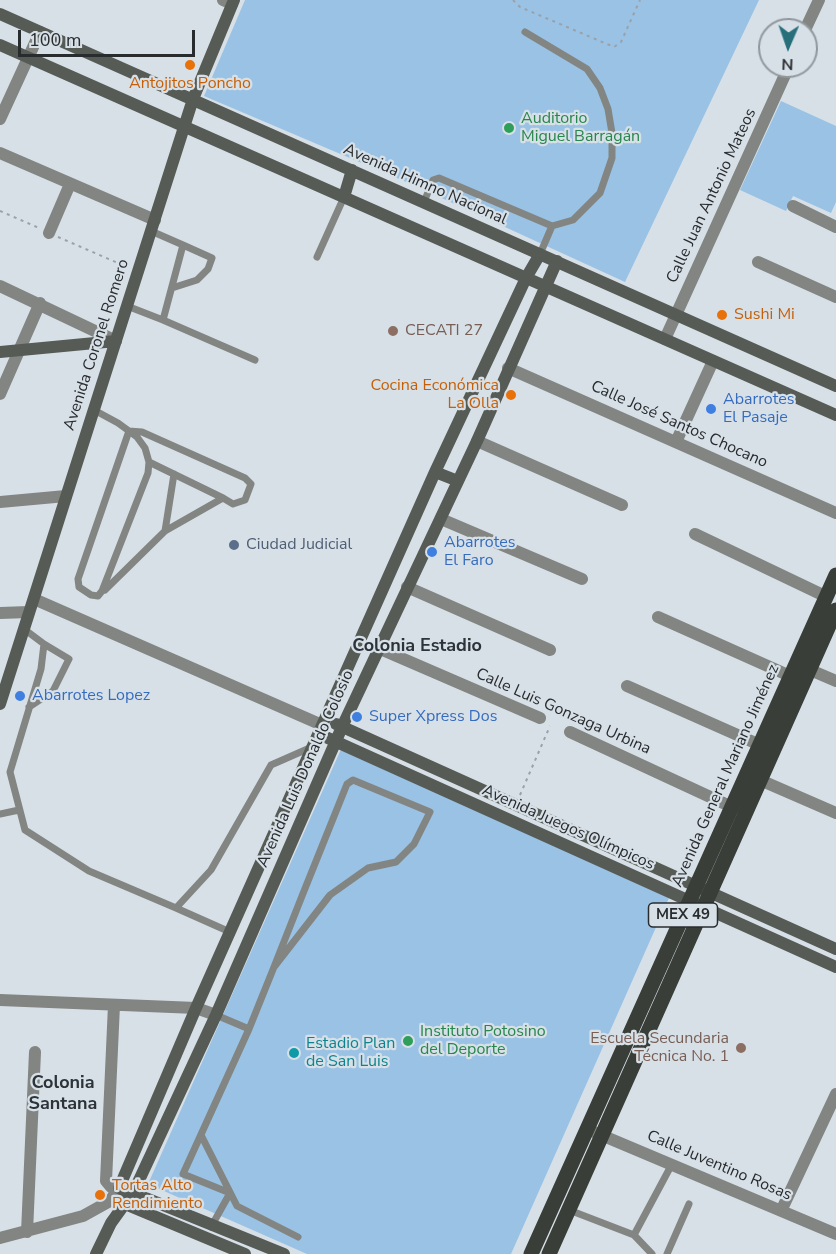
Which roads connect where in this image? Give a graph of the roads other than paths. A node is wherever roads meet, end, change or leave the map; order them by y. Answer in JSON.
{"nodes":[{"id":1,"x":819,"y":0,"type":"edge"},
{"id":2,"x":230,"y":1,"type":"edge"},
{"id":3,"x":0,"y":14,"type":"edge"},
{"id":4,"x":811,"y":18,"type":"edge"},
{"id":5,"x":40,"y":32,"type":"junction"},
{"id":6,"x":525,"y":32,"type":"dead end"},
{"id":7,"x":0,"y":45,"type":"edge"},
{"id":8,"x":29,"y":58,"type":"junction"},
{"id":9,"x":784,"y":78,"type":"edge"},
{"id":10,"x":193,"y":99,"type":"junction"},
{"id":11,"x":0,"y":119,"type":"edge"},
{"id":12,"x":184,"y":126,"type":"junction"},
{"id":13,"x":0,"y":153,"type":"edge"},
{"id":14,"x":352,"y":170,"type":"junction"},
{"id":15,"x":70,"y":184,"type":"junction"},
{"id":16,"x":344,"y":197,"type":"junction"},
{"id":17,"x":424,"y":202,"type":"junction"},
{"id":18,"x":793,"y":206,"type":"dead end"},
{"id":19,"x":153,"y":225,"type":"junction"},
{"id":20,"x":552,"y":226,"type":"junction"},
{"id":21,"x":836,"y":227,"type":"edge"},
{"id":22,"x":49,"y":232,"type":"road end"},
{"id":23,"x":183,"y":245,"type":"junction"},
{"id":24,"x":540,"y":254,"type":"junction"},
{"id":25,"x":317,"y":257,"type":"dead end"},
{"id":26,"x":557,"y":261,"type":"junction"},
{"id":27,"x":758,"y":262,"type":"dead end"},
{"id":28,"x":526,"y":279,"type":"junction"},
{"id":29,"x":0,"y":285,"type":"edge"},
{"id":30,"x":544,"y":286,"type":"junction"},
{"id":31,"x":172,"y":288,"type":"junction"},
{"id":32,"x":836,"y":297,"type":"edge"},
{"id":33,"x":40,"y":303,"type":"junction"},
{"id":34,"x":127,"y":306,"type":"junction"},
{"id":35,"x":676,"y":314,"type":"junction"},
{"id":36,"x":163,"y":320,"type":"junction"},
{"id":37,"x":665,"y":339,"type":"junction"},
{"id":38,"x":116,"y":341,"type":"junction"},
{"id":39,"x":20,"y":351,"type":"junction"},
{"id":40,"x":0,"y":352,"type":"edge"},
{"id":41,"x":255,"y":360,"type":"dead end"},
{"id":42,"x":713,"y":361,"type":"junction"},
{"id":43,"x":508,"y":368,"type":"junction"},
{"id":44,"x":836,"y":386,"type":"edge"},
{"id":45,"x":0,"y":394,"type":"edge"},
{"id":46,"x":94,"y":410,"type":"junction"},
{"id":47,"x":836,"y":415,"type":"edge"},
{"id":48,"x":129,"y":431,"type":"junction"},
{"id":49,"x":672,"y":440,"type":"junction"},
{"id":50,"x":477,"y":441,"type":"junction"},
{"id":51,"x":149,"y":462,"type":"junction"},
{"id":52,"x":435,"y":472,"type":"junction"},
{"id":53,"x":174,"y":474,"type":"junction"},
{"id":54,"x":458,"y":481,"type":"junction"},
{"id":55,"x":66,"y":496,"type":"junction"},
{"id":56,"x":223,"y":498,"type":"junction"},
{"id":57,"x":0,"y":502,"type":"edge"},
{"id":58,"x":622,"y":505,"type":"dead end"},
{"id":59,"x":836,"y":513,"type":"edge"},
{"id":60,"x":441,"y":519,"type":"junction"},
{"id":61,"x":165,"y":531,"type":"junction"},
{"id":62,"x":695,"y":534,"type":"dead end"},
{"id":63,"x":836,"y":576,"type":"edge"},
{"id":64,"x":582,"y":579,"type":"dead end"},
{"id":65,"x":407,"y":586,"type":"junction"},
{"id":66,"x":102,"y":591,"type":"junction"},
{"id":67,"x":827,"y":597,"type":"junction"},
{"id":68,"x":33,"y":599,"type":"junction"},
{"id":69,"x":836,"y":610,"type":"edge"},
{"id":70,"x":29,"y":612,"type":"junction"},
{"id":71,"x":0,"y":613,"type":"edge"},
{"id":72,"x":658,"y":617,"type":"dead end"},
{"id":73,"x":24,"y":629,"type":"junction"},
{"id":74,"x":44,"y":644,"type":"junction"},
{"id":75,"x":378,"y":648,"type":"junction"},
{"id":76,"x":550,"y":650,"type":"dead end"},
{"id":77,"x":799,"y":670,"type":"junction"},
{"id":78,"x":836,"y":681,"type":"edge"},
{"id":79,"x":627,"y":686,"type":"dead end"},
{"id":80,"x":0,"y":704,"type":"edge"},
{"id":81,"x":29,"y":708,"type":"junction"},
{"id":82,"x":545,"y":721,"type":"road end"},
{"id":83,"x":322,"y":726,"type":"junction"},
{"id":84,"x":342,"y":727,"type":"junction"},
{"id":85,"x":570,"y":732,"type":"dead end"},
{"id":86,"x":336,"y":741,"type":"junction"},
{"id":87,"x":760,"y":745,"type":"junction"},
{"id":88,"x":312,"y":747,"type":"junction"},
{"id":89,"x":760,"y":780,"type":"junction"},
{"id":90,"x":734,"y":808,"type":"junction"},
{"id":91,"x":19,"y":810,"type":"junction"},
{"id":92,"x":836,"y":813,"type":"edge"},
{"id":93,"x":0,"y":814,"type":"edge"},
{"id":94,"x":254,"y":878,"type":"junction"},
{"id":95,"x":273,"y":886,"type":"junction"},
{"id":96,"x":703,"y":890,"type":"junction"},
{"id":97,"x":696,"y":904,"type":"junction"},
{"id":98,"x":176,"y":908,"type":"junction"},
{"id":99,"x":230,"y":932,"type":"junction"},
{"id":100,"x":836,"y":949,"type":"edge"},
{"id":101,"x":274,"y":967,"type":"junction"},
{"id":102,"x":836,"y":967,"type":"edge"},
{"id":103,"x":0,"y":1000,"type":"edge"},
{"id":104,"x":114,"y":1005,"type":"junction"},
{"id":105,"x":196,"y":1008,"type":"junction"},
{"id":106,"x":216,"y":1015,"type":"junction"},
{"id":107,"x":249,"y":1029,"type":"junction"},
{"id":108,"x":35,"y":1052,"type":"dead end"},
{"id":109,"x":836,"y":1094,"type":"edge"},
{"id":110,"x":595,"y":1132,"type":"junction"},
{"id":111,"x":201,"y":1136,"type":"junction"},
{"id":112,"x":672,"y":1164,"type":"junction"},
{"id":113,"x":119,"y":1188,"type":"junction"},
{"id":114,"x":134,"y":1191,"type":"junction"},
{"id":115,"x":230,"y":1193,"type":"junction"},
{"id":116,"x":125,"y":1204,"type":"junction"},
{"id":117,"x":689,"y":1204,"type":"dead end"},
{"id":118,"x":782,"y":1209,"type":"junction"},
{"id":119,"x":568,"y":1210,"type":"junction"},
{"id":120,"x":213,"y":1224,"type":"junction"},
{"id":121,"x":27,"y":1232,"type":"junction"},
{"id":122,"x":836,"y":1234,"type":"edge"},
{"id":123,"x":634,"y":1235,"type":"junction"},
{"id":124,"x":205,"y":1237,"type":"junction"},
{"id":125,"x":298,"y":1237,"type":"dead end"},
{"id":126,"x":0,"y":1238,"type":"edge"},
{"id":127,"x":96,"y":1254,"type":"edge"},
{"id":128,"x":245,"y":1254,"type":"edge"},
{"id":129,"x":284,"y":1254,"type":"edge"},
{"id":130,"x":531,"y":1254,"type":"edge"},
{"id":131,"x":549,"y":1254,"type":"edge"},
{"id":132,"x":652,"y":1254,"type":"edge"},
{"id":133,"x":667,"y":1254,"type":"edge"}],
"edges":[{"from":1,"to":4,"type":"street"},
{"from":2,"to":10,"type":"street","name":"Avenida Coronel Romero"},
{"from":3,"to":5,"type":"street","name":"Avenida Himno Nacional"},
{"from":5,"to":8,"type":"street"},
{"from":5,"to":10,"type":"street","name":"Avenida Himno Nacional"},
{"from":6,"to":20,"type":"lane"},
{"from":7,"to":8,"type":"street"},
{"from":8,"to":11,"type":"street"},
{"from":8,"to":12,"type":"street"},
{"from":9,"to":35,"type":"street","name":"Calle Juan Antonio Mateos"},
{"from":10,"to":12,"type":"street","name":"Avenida Coronel Romero"},
{"from":10,"to":14,"type":"street","name":"Avenida Himno Nacional"},
{"from":12,"to":16,"type":"street"},
{"from":12,"to":19,"type":"street","name":"Avenida Coronel Romero"},
{"from":13,"to":15,"type":"street"},
{"from":14,"to":16,"type":"street"},
{"from":14,"to":17,"type":"street","name":"Avenida Himno Nacional"},
{"from":15,"to":19,"type":"street"},
{"from":15,"to":22,"type":"street"},
{"from":16,"to":25,"type":"lane"},
{"from":16,"to":28,"type":"street"},
{"from":17,"to":20,"type":"lane"},
{"from":17,"to":24,"type":"street","name":"Avenida Himno Nacional"},
{"from":18,"to":21,"type":"street"},
{"from":19,"to":23,"type":"lane"},
{"from":19,"to":34,"type":"street","name":"Avenida Coronel Romero"},
{"from":20,"to":24,"type":"lane"},
{"from":23,"to":31,"type":"lane"},
{"from":23,"to":31,"type":"lane"},
{"from":24,"to":26,"type":"street","name":"Avenida Himno Nacional"},
{"from":24,"to":28,"type":"street","name":"Avenida Luis Donaldo Colosio"},
{"from":26,"to":30,"type":"street","name":"Avenida Luis Donaldo Colosio"},
{"from":26,"to":35,"type":"street","name":"Avenida Himno Nacional"},
{"from":27,"to":32,"type":"street"},
{"from":28,"to":30,"type":"street"},
{"from":28,"to":52,"type":"street","name":"Avenida Luis Donaldo Colosio"},
{"from":29,"to":33,"type":"street"},
{"from":30,"to":37,"type":"street"},
{"from":30,"to":43,"type":"street","name":"Avenida Luis Donaldo Colosio"},
{"from":31,"to":36,"type":"lane"},
{"from":33,"to":38,"type":"street"},
{"from":33,"to":39,"type":"street"},
{"from":34,"to":36,"type":"lane"},
{"from":34,"to":38,"type":"street","name":"Avenida Coronel Romero"},
{"from":35,"to":37,"type":"street","name":"Calle Juan Antonio Mateos"},
{"from":35,"to":44,"type":"street","name":"Avenida Himno Nacional"},
{"from":36,"to":41,"type":"lane"},
{"from":37,"to":42,"type":"street"},
{"from":38,"to":39,"type":"street"},
{"from":38,"to":46,"type":"street","name":"Avenida Coronel Romero"},
{"from":39,"to":40,"type":"street"},
{"from":39,"to":45,"type":"street"},
{"from":42,"to":47,"type":"street"},
{"from":42,"to":49,"type":"street"},
{"from":43,"to":49,"type":"street","name":"Calle José Santos Chocano"},
{"from":43,"to":50,"type":"street","name":"Avenida Luis Donaldo Colosio"},
{"from":46,"to":48,"type":"lane"},
{"from":46,"to":55,"type":"street","name":"Avenida Coronel Romero"},
{"from":48,"to":51,"type":"lane"},
{"from":48,"to":56,"type":"lane"},
{"from":48,"to":66,"type":"lane"},
{"from":49,"to":59,"type":"street","name":"Calle José Santos Chocano"},
{"from":50,"to":54,"type":"street","name":"Avenida Luis Donaldo Colosio"},
{"from":50,"to":58,"type":"street"},
{"from":51,"to":53,"type":"lane"},
{"from":51,"to":66,"type":"lane"},
{"from":52,"to":54,"type":"street"},
{"from":52,"to":83,"type":"street","name":"Avenida Luis Donaldo Colosio"},
{"from":53,"to":56,"type":"lane"},
{"from":53,"to":61,"type":"lane"},
{"from":54,"to":60,"type":"street","name":"Avenida Luis Donaldo Colosio"},
{"from":55,"to":57,"type":"street"},
{"from":55,"to":68,"type":"street","name":"Avenida Coronel Romero"},
{"from":56,"to":61,"type":"lane"},
{"from":60,"to":64,"type":"street"},
{"from":60,"to":65,"type":"street","name":"Avenida Luis Donaldo Colosio"},
{"from":61,"to":66,"type":"lane"},
{"from":62,"to":67,"type":"street"},
{"from":63,"to":67,"type":"main road","name":"Avenida General Mariano Jiménez","number":"MEX 49"},
{"from":65,"to":75,"type":"street","name":"Avenida Luis Donaldo Colosio"},
{"from":65,"to":76,"type":"street"},
{"from":67,"to":77,"type":"main road","name":"Avenida General Mariano Jiménez","number":"MEX 49"},
{"from":68,"to":70,"type":"street","name":"Avenida Coronel Romero"},
{"from":68,"to":83,"type":"street"},
{"from":69,"to":77,"type":"main road","name":"Avenida General Mariano Jiménez","number":"MEX 49"},
{"from":70,"to":71,"type":"street"},
{"from":70,"to":73,"type":"street","name":"Avenida Coronel Romero"},
{"from":72,"to":77,"type":"street"},
{"from":73,"to":74,"type":"lane"},
{"from":73,"to":80,"type":"street","name":"Avenida Coronel Romero"},
{"from":74,"to":81,"type":"lane"},
{"from":74,"to":81,"type":"lane"},
{"from":75,"to":82,"type":"street","name":"Calle Luis Gonzaga Urbina"},
{"from":75,"to":84,"type":"street","name":"Avenida Luis Donaldo Colosio"},
{"from":77,"to":78,"type":"street"},
{"from":77,"to":87,"type":"main road","name":"Avenida General Mariano Jiménez","number":"MEX 49"},
{"from":77,"to":89,"type":"main road","name":"Avenida General Mariano Jiménez","number":"MEX 49"},
{"from":79,"to":87,"type":"street"},
{"from":81,"to":91,"type":"lane"},
{"from":83,"to":84,"type":"street","name":"Avenida Juegos Olímpicos"},
{"from":83,"to":86,"type":"street","name":"Avenida Juegos Olímpicos"},
{"from":83,"to":88,"type":"street","name":"Avenida Luis Donaldo Colosio"},
{"from":84,"to":86,"type":"street","name":"Avenida Luis Donaldo Colosio"},
{"from":84,"to":96,"type":"street","name":"Avenida Juegos Olímpicos"},
{"from":85,"to":90,"type":"street","name":"Calle Luis Gonzaga Urbina"},
{"from":86,"to":95,"type":"street","name":"Avenida Luis Donaldo Colosio"},
{"from":86,"to":97,"type":"street","name":"Avenida Juegos Olímpicos"},
{"from":87,"to":90,"type":"main road","name":"Avenida General Mariano Jiménez","number":"MEX 49"},
{"from":88,"to":94,"type":"street","name":"Avenida Luis Donaldo Colosio"},
{"from":88,"to":98,"type":"lane"},
{"from":89,"to":92,"type":"street"},
{"from":89,"to":96,"type":"main road","name":"Avenida General Mariano Jiménez","number":"MEX 49"},
{"from":90,"to":96,"type":"main road","name":"Avenida General Mariano Jiménez","number":"MEX 49"},
{"from":91,"to":93,"type":"lane"},
{"from":91,"to":98,"type":"lane"},
{"from":94,"to":95,"type":"street"},
{"from":94,"to":99,"type":"street","name":"Avenida Luis Donaldo Colosio"},
{"from":95,"to":106,"type":"street","name":"Avenida Luis Donaldo Colosio"},
{"from":96,"to":97,"type":"main road","name":"Avenida General Mariano Jiménez","number":"MEX 49"},
{"from":96,"to":100,"type":"street","name":"Avenida Juegos Olímpicos"},
{"from":97,"to":102,"type":"street","name":"Avenida Juegos Olímpicos"},
{"from":97,"to":110,"type":"main road","name":"Avenida General Mariano Jiménez","number":"MEX 49"},
{"from":98,"to":99,"type":"lane"},
{"from":99,"to":105,"type":"street","name":"Avenida Luis Donaldo Colosio"},
{"from":101,"to":101,"type":"lane"},
{"from":101,"to":107,"type":"lane"},
{"from":103,"to":104,"type":"street"},
{"from":104,"to":105,"type":"street"},
{"from":104,"to":113,"type":"street"},
{"from":105,"to":106,"type":"street"},
{"from":105,"to":113,"type":"street","name":"Avenida Luis Donaldo Colosio"},
{"from":106,"to":107,"type":"lane"},
{"from":106,"to":114,"type":"street","name":"Avenida Luis Donaldo Colosio"},
{"from":107,"to":111,"type":"lane"},
{"from":108,"to":121,"type":"street"},
{"from":109,"to":118,"type":"street"},
{"from":110,"to":112,"type":"street","name":"Calle Juventino Rosas"},
{"from":110,"to":119,"type":"main road","name":"Avenida General Mariano Jiménez","number":"MEX 49"},
{"from":110,"to":130,"type":"main road","name":"Avenida General Mariano Jiménez","number":"MEX 49"},
{"from":111,"to":115,"type":"lane"},
{"from":111,"to":115,"type":"lane"},
{"from":112,"to":118,"type":"street","name":"Calle Juventino Rosas"},
{"from":112,"to":123,"type":"lane"},
{"from":113,"to":114,"type":"street"},
{"from":113,"to":116,"type":"street"},
{"from":113,"to":121,"type":"street"},
{"from":114,"to":116,"type":"street","name":"Avenida Luis Donaldo Colosio"},
{"from":114,"to":120,"type":"street"},
{"from":115,"to":120,"type":"lane"},
{"from":115,"to":125,"type":"lane"},
{"from":116,"to":124,"type":"street"},
{"from":116,"to":127,"type":"street","name":"Avenida Luis Donaldo Colosio"},
{"from":117,"to":133,"type":"lane"},
{"from":118,"to":122,"type":"street","name":"Calle Juventino Rosas"},
{"from":119,"to":123,"type":"lane"},
{"from":119,"to":131,"type":"main road","name":"Avenida General Mariano Jiménez","number":"MEX 49"},
{"from":120,"to":124,"type":"lane"},
{"from":120,"to":129,"type":"street"},
{"from":121,"to":126,"type":"street"},
{"from":123,"to":132,"type":"lane"},
{"from":124,"to":128,"type":"street"}]}
